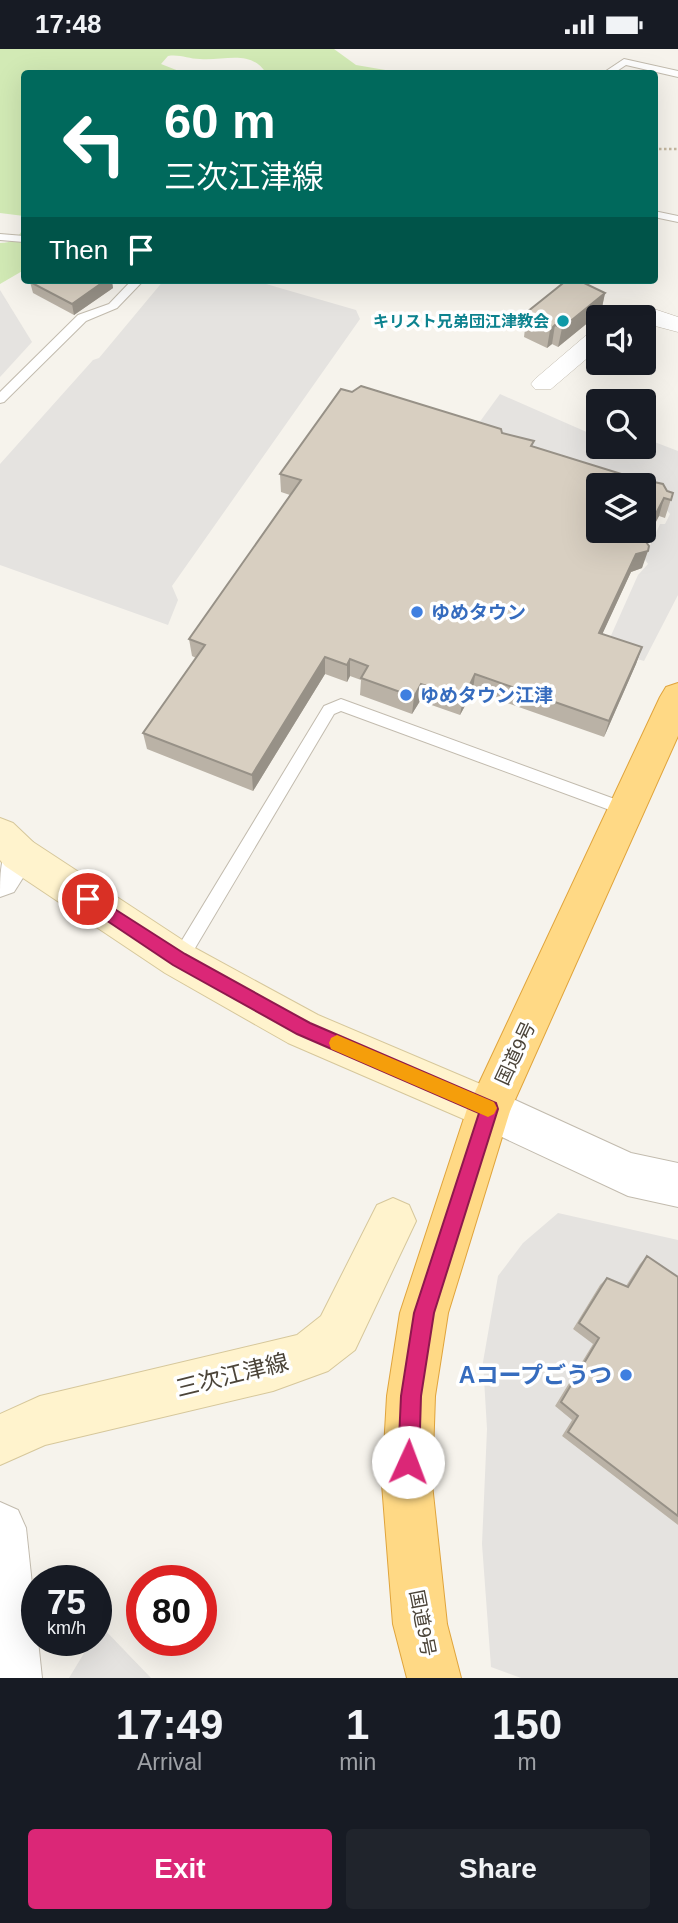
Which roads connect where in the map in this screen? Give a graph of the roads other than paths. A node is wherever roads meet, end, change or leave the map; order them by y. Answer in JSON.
{"nodes":[{"id":1,"x":612,"y":70,"type":"edge"},
{"id":2,"x":678,"y":74,"type":"edge"},
{"id":3,"x":658,"y":215,"type":"edge"},
{"id":4,"x":678,"y":219,"type":"edge"},
{"id":5,"x":0,"y":237,"type":"edge"},
{"id":6,"x":21,"y":239,"type":"edge"},
{"id":7,"x":134,"y":284,"type":"edge"},
{"id":8,"x":656,"y":317,"type":"edge"},
{"id":9,"x":678,"y":325,"type":"edge"},
{"id":10,"x":586,"y":347,"type":"edge"},
{"id":11,"x":543,"y":384,"type":"dead end"},
{"id":12,"x":0,"y":399,"type":"edge"},
{"id":13,"x":678,"y":697,"type":"edge"},
{"id":14,"x":626,"y":810,"type":"junction"},
{"id":15,"x":6,"y":856,"type":"edge"},
{"id":16,"x":179,"y":960,"type":"junction"},
{"id":17,"x":489,"y":1109,"type":"junction"},
{"id":18,"x":678,"y":1185,"type":"edge"},
{"id":19,"x":393,"y":1221,"type":"dead end"},
{"id":20,"x":0,"y":1440,"type":"edge"},
{"id":21,"x":0,"y":1528,"type":"edge"},
{"id":22,"x":15,"y":1678,"type":"edge"},
{"id":23,"x":434,"y":1678,"type":"edge"}],
"edges":[{"from":1,"to":2,"type":"lane"},
{"from":3,"to":4,"type":"lane"},
{"from":5,"to":6,"type":"lane"},
{"from":7,"to":12,"type":"lane"},
{"from":8,"to":9,"type":"street"},
{"from":10,"to":11,"type":"street"},
{"from":13,"to":14,"type":"highway","name":"国道9号"},
{"from":14,"to":16,"type":"lane"},
{"from":14,"to":17,"type":"highway","name":"国道9号"},
{"from":15,"to":16,"type":"main road"},
{"from":16,"to":17,"type":"main road"},
{"from":17,"to":18,"type":"street"},
{"from":17,"to":23,"type":"highway","name":"国道9号"},
{"from":19,"to":20,"type":"main road","name":"三次江津線"},
{"from":21,"to":22,"type":"street"}]}
